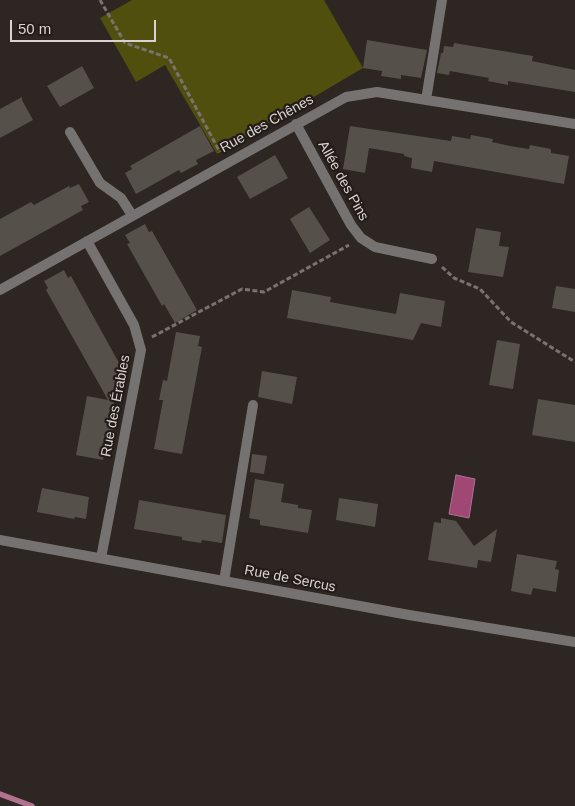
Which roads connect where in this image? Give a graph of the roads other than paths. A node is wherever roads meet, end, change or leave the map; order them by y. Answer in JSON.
{"nodes":[{"id":1,"x":442,"y":0,"type":"edge"},
{"id":2,"x":426,"y":100,"type":"junction"},
{"id":3,"x":296,"y":124,"type":"junction"},
{"id":4,"x":575,"y":124,"type":"edge"},
{"id":5,"x":70,"y":132,"type":"dead end"},
{"id":6,"x":132,"y":215,"type":"junction"},
{"id":7,"x":87,"y":241,"type":"junction"},
{"id":8,"x":432,"y":259,"type":"road end"},
{"id":9,"x":0,"y":290,"type":"edge"},
{"id":10,"x":253,"y":405,"type":"dead end"},
{"id":11,"x":0,"y":540,"type":"edge"},
{"id":12,"x":101,"y":558,"type":"junction"},
{"id":13,"x":224,"y":581,"type":"junction"},
{"id":14,"x":575,"y":642,"type":"edge"}],
"edges":[{"from":1,"to":2,"type":"street"},
{"from":2,"to":3,"type":"street","name":"Rue des Chênes"},
{"from":2,"to":4,"type":"street","name":"Rue des Chênes"},
{"from":3,"to":6,"type":"street","name":"Rue des Chênes"},
{"from":3,"to":8,"type":"street","name":"Allée des Pins"},
{"from":5,"to":6,"type":"street"},
{"from":6,"to":7,"type":"street","name":"Rue des Chênes"},
{"from":7,"to":9,"type":"street","name":"Rue des Chênes"},
{"from":7,"to":12,"type":"street","name":"Rue des Érables"},
{"from":10,"to":13,"type":"street"},
{"from":11,"to":12,"type":"street","name":"Rue de Sercus"},
{"from":12,"to":13,"type":"street","name":"Rue de Sercus"},
{"from":13,"to":14,"type":"street","name":"Rue de Sercus"}]}
